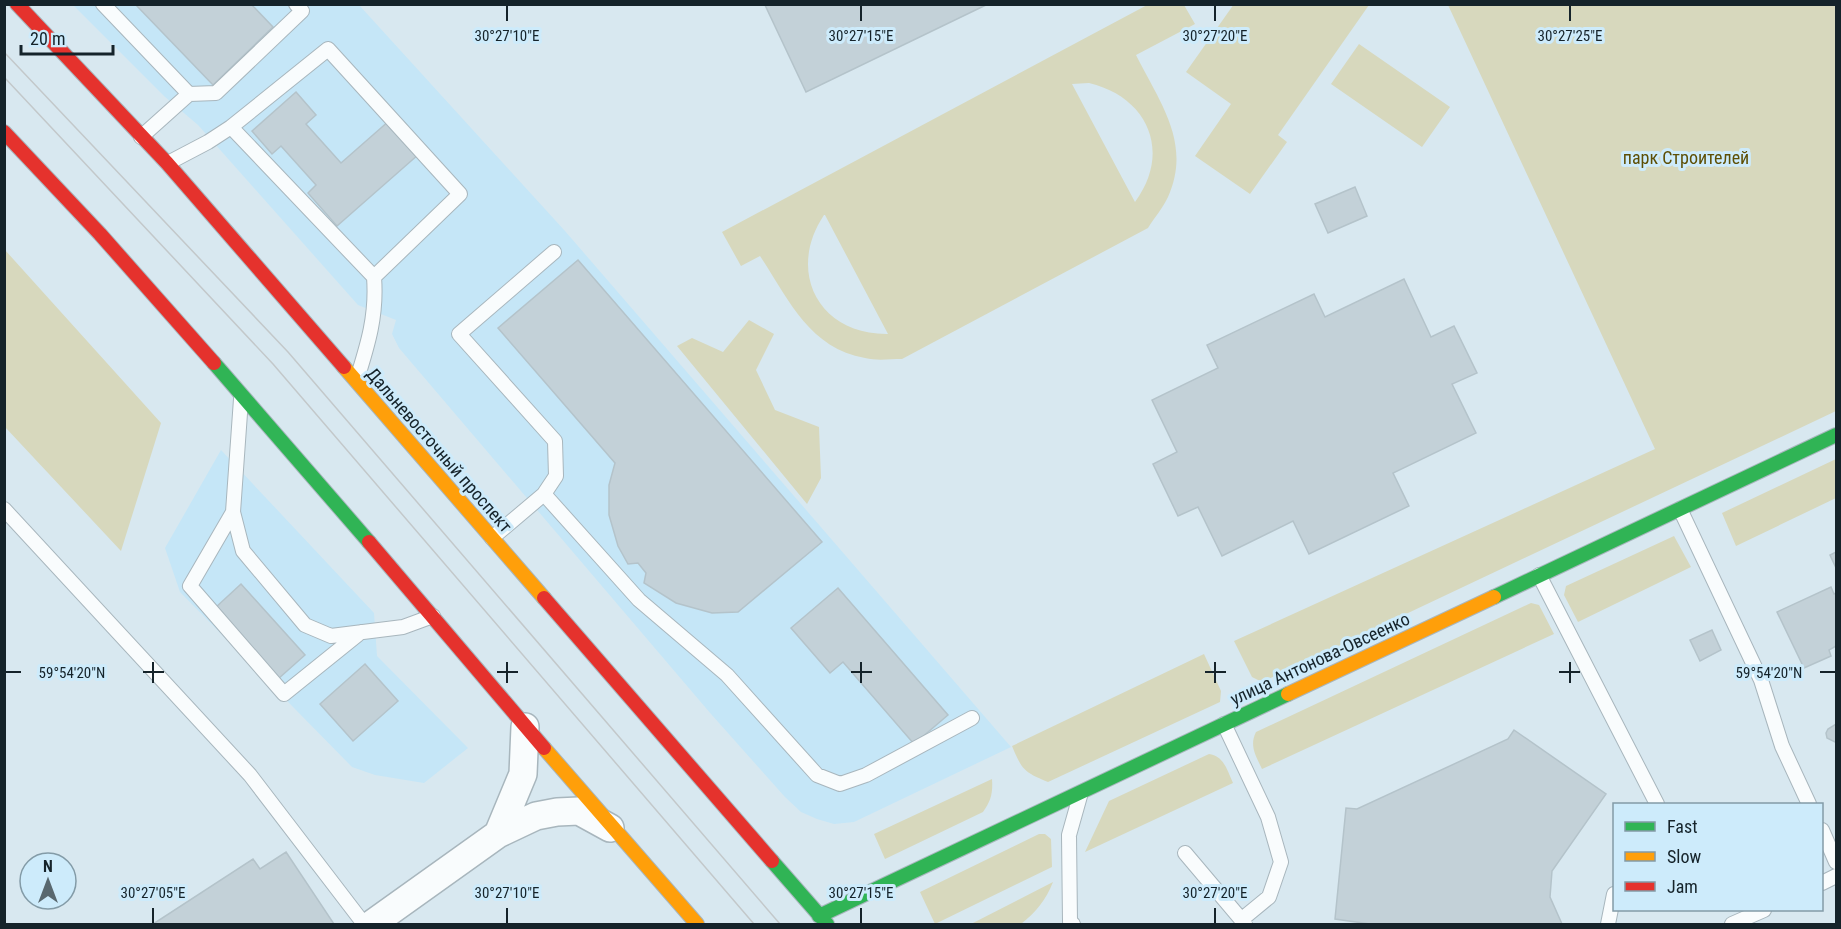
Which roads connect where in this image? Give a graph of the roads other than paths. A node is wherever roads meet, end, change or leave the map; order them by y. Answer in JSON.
{"nodes":[{"id":1,"x":17,"y":4,"type":"edge"},
{"id":2,"x":103,"y":4,"type":"edge"},
{"id":3,"x":296,"y":4,"type":"edge"},
{"id":4,"x":189,"y":94,"type":"junction"},
{"id":5,"x":231,"y":127,"type":"junction"},
{"id":6,"x":4,"y":132,"type":"edge"},
{"id":7,"x":141,"y":137,"type":"junction"},
{"id":8,"x":167,"y":163,"type":"junction"},
{"id":9,"x":554,"y":252,"type":"dead end"},
{"id":10,"x":374,"y":277,"type":"junction"},
{"id":11,"x":356,"y":381,"type":"junction"},
{"id":12,"x":241,"y":394,"type":"junction"},
{"id":13,"x":1836,"y":435,"type":"edge"},
{"id":14,"x":544,"y":494,"type":"junction"},
{"id":15,"x":4,"y":509,"type":"edge"},
{"id":16,"x":1680,"y":509,"type":"junction"},
{"id":17,"x":233,"y":512,"type":"junction"},
{"id":18,"x":492,"y":538,"type":"junction"},
{"id":19,"x":1539,"y":575,"type":"junction"},
{"id":20,"x":433,"y":616,"type":"junction"},
{"id":21,"x":361,"y":632,"type":"junction"},
{"id":22,"x":972,"y":718,"type":"dead end"},
{"id":23,"x":1224,"y":724,"type":"junction"},
{"id":24,"x":525,"y":727,"type":"junction"},
{"id":25,"x":1081,"y":792,"type":"junction"},
{"id":26,"x":1656,"y":803,"type":"edge"},
{"id":27,"x":1809,"y":803,"type":"edge"},
{"id":28,"x":613,"y":830,"type":"junction"},
{"id":29,"x":498,"y":834,"type":"junction"},
{"id":30,"x":1823,"y":834,"type":"edge"},
{"id":31,"x":1185,"y":854,"type":"dead end"},
{"id":32,"x":1836,"y":862,"type":"edge"},
{"id":33,"x":1613,"y":899,"type":"edge"},
{"id":34,"x":1760,"y":911,"type":"edge"},
{"id":35,"x":823,"y":920,"type":"edge"},
{"id":36,"x":1243,"y":922,"type":"edge"},
{"id":37,"x":364,"y":924,"type":"edge"},
{"id":38,"x":372,"y":924,"type":"edge"},
{"id":39,"x":697,"y":924,"type":"edge"},
{"id":40,"x":1070,"y":924,"type":"edge"},
{"id":41,"x":1608,"y":924,"type":"edge"},
{"id":42,"x":1732,"y":924,"type":"edge"}],
"edges":[{"from":1,"to":7,"type":"main road","name":"Дальневосточный проспект"},
{"from":2,"to":4,"type":"lane"},
{"from":3,"to":4,"type":"lane"},
{"from":4,"to":7,"type":"lane"},
{"from":5,"to":8,"type":"lane"},
{"from":5,"to":10,"type":"lane"},
{"from":5,"to":10,"type":"lane"},
{"from":6,"to":12,"type":"main road"},
{"from":7,"to":8,"type":"main road","name":"Дальневосточный проспект"},
{"from":8,"to":11,"type":"main road","name":"Дальневосточный проспект"},
{"from":9,"to":14,"type":"lane"},
{"from":10,"to":11,"type":"lane"},
{"from":11,"to":18,"type":"main road","name":"Дальневосточный проспект"},
{"from":12,"to":17,"type":"lane"},
{"from":12,"to":20,"type":"main road"},
{"from":13,"to":16,"type":"main road","name":"улица Антонова-Овсеенко"},
{"from":14,"to":18,"type":"lane"},
{"from":14,"to":22,"type":"lane"},
{"from":15,"to":37,"type":"lane"},
{"from":16,"to":19,"type":"main road","name":"улица Антонова-Овсеенко"},
{"from":16,"to":27,"type":"lane"},
{"from":17,"to":21,"type":"lane"},
{"from":17,"to":21,"type":"lane"},
{"from":18,"to":35,"type":"main road","name":"Дальневосточный проспект"},
{"from":19,"to":23,"type":"main road","name":"улица Антонова-Овсеенко"},
{"from":19,"to":26,"type":"lane"},
{"from":20,"to":21,"type":"lane"},
{"from":20,"to":24,"type":"main road"},
{"from":23,"to":25,"type":"main road","name":"улица Антонова-Овсеенко"},
{"from":23,"to":36,"type":"lane"},
{"from":24,"to":28,"type":"main road"},
{"from":24,"to":29,"type":"street"},
{"from":25,"to":35,"type":"main road","name":"улица Антонова-Овсеенко"},
{"from":25,"to":40,"type":"lane"},
{"from":28,"to":29,"type":"street"},
{"from":28,"to":39,"type":"main road"},
{"from":29,"to":38,"type":"street"},
{"from":30,"to":32,"type":"lane"},
{"from":31,"to":36,"type":"lane"},
{"from":33,"to":41,"type":"lane"},
{"from":34,"to":42,"type":"lane"}]}
